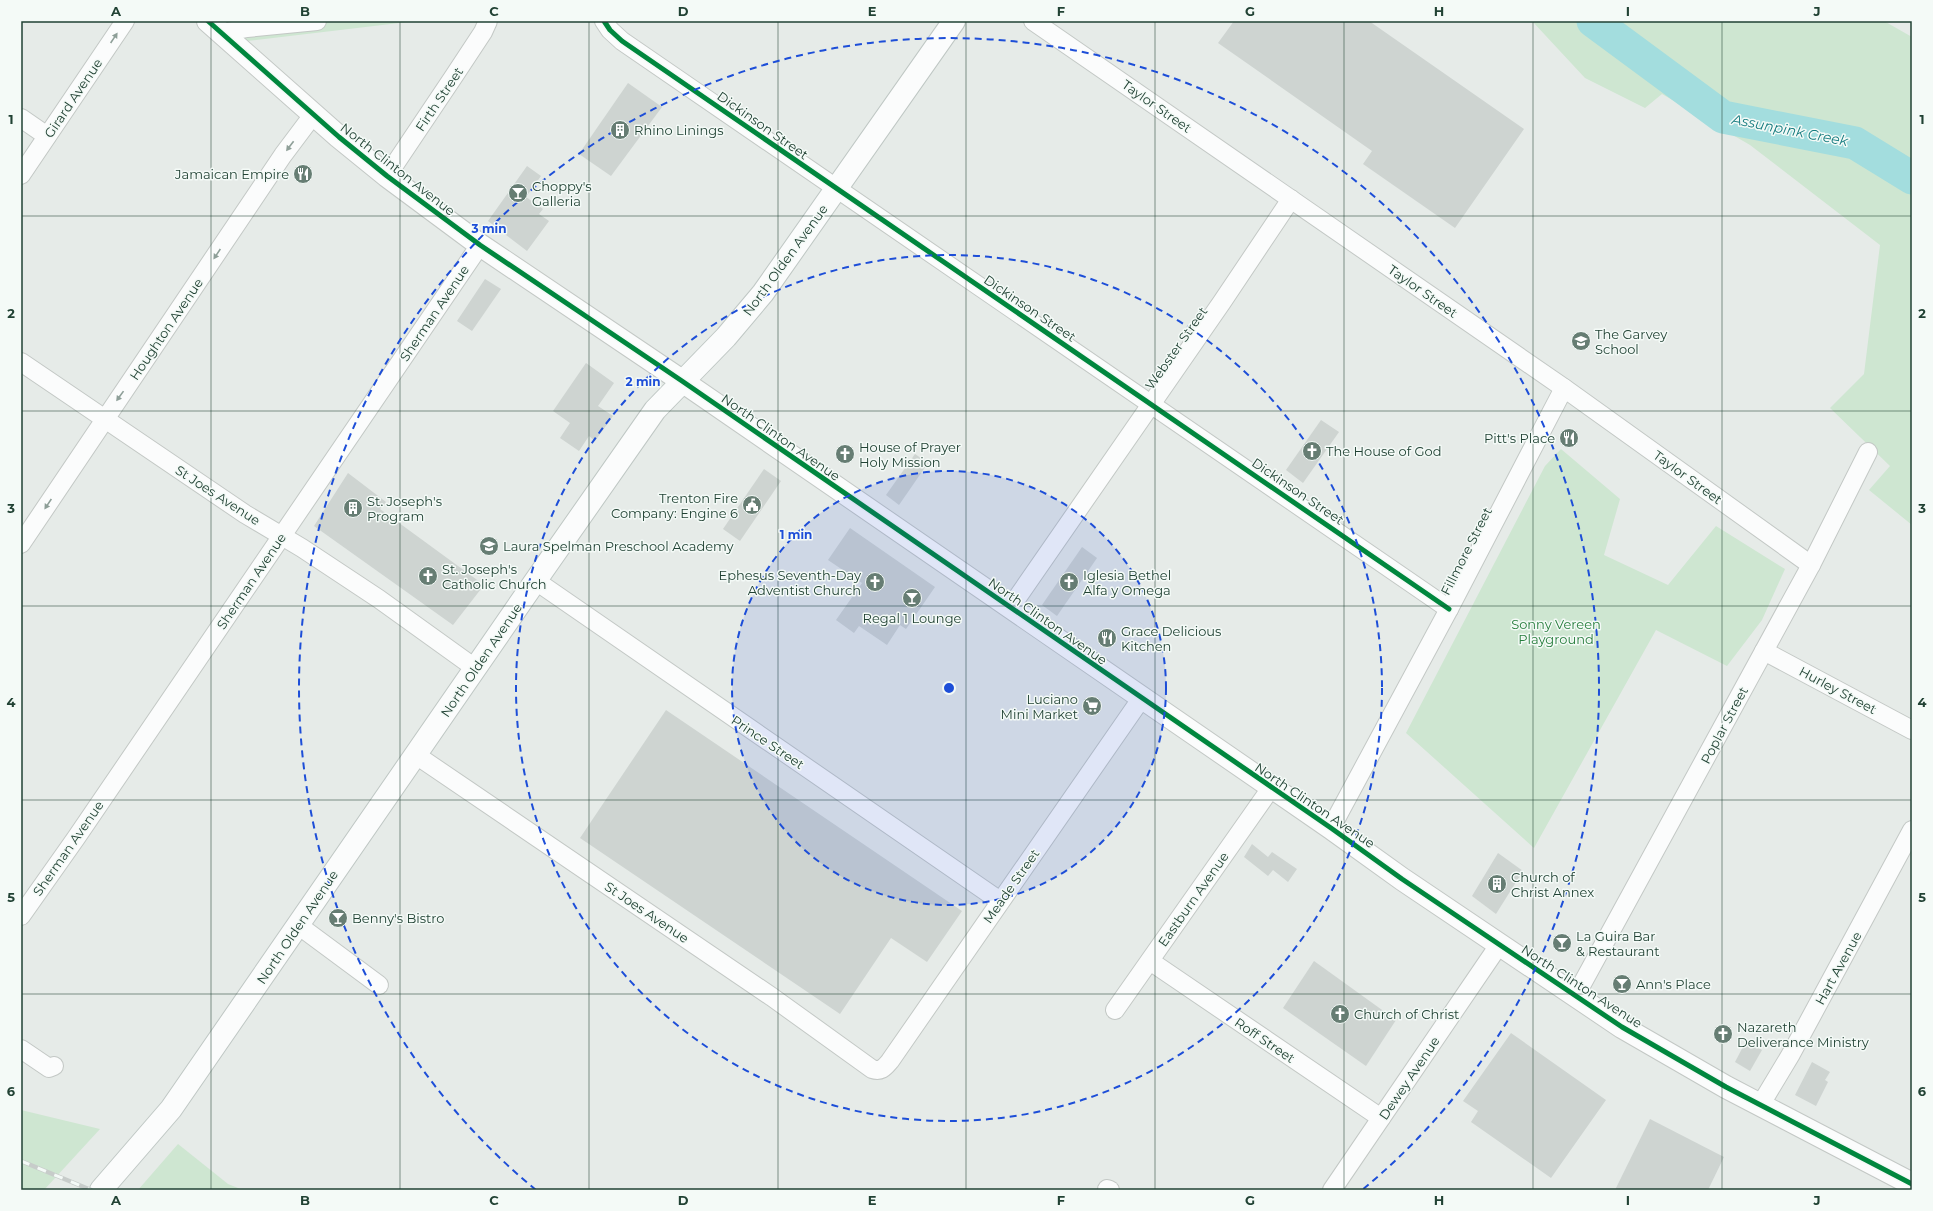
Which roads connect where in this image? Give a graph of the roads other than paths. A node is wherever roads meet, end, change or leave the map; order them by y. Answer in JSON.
{"nodes":[{"id":1,"x":125,"y":21,"type":"edge"},
{"id":2,"x":317,"y":21,"type":"edge"},
{"id":3,"x":488,"y":21,"type":"edge"},
{"id":4,"x":604,"y":21,"type":"edge"},
{"id":5,"x":954,"y":21,"type":"edge"},
{"id":6,"x":1033,"y":21,"type":"edge"},
{"id":7,"x":215,"y":27,"type":"edge"},
{"id":8,"x":313,"y":115,"type":"junction"},
{"id":9,"x":21,"y":118,"type":"edge"},
{"id":10,"x":47,"y":136,"type":"junction"},
{"id":11,"x":21,"y":175,"type":"edge"},
{"id":12,"x":387,"y":176,"type":"junction"},
{"id":13,"x":836,"y":190,"type":"junction"},
{"id":14,"x":1291,"y":199,"type":"junction"},
{"id":15,"x":480,"y":245,"type":"junction"},
{"id":16,"x":21,"y":362,"type":"edge"},
{"id":17,"x":682,"y":381,"type":"junction"},
{"id":18,"x":1564,"y":388,"type":"junction"},
{"id":19,"x":1151,"y":404,"type":"junction"},
{"id":20,"x":104,"y":419,"type":"junction"},
{"id":21,"x":1868,"y":452,"type":"dead end"},
{"id":22,"x":282,"y":536,"type":"junction"},
{"id":23,"x":21,"y":544,"type":"edge"},
{"id":24,"x":1810,"y":565,"type":"junction"},
{"id":25,"x":536,"y":580,"type":"junction"},
{"id":26,"x":1010,"y":608,"type":"junction"},
{"id":27,"x":1449,"y":609,"type":"junction"},
{"id":28,"x":1764,"y":651,"type":"junction"},
{"id":29,"x":475,"y":668,"type":"junction"},
{"id":30,"x":1141,"y":699,"type":"junction"},
{"id":31,"x":1912,"y":730,"type":"edge"},
{"id":32,"x":416,"y":755,"type":"junction"},
{"id":33,"x":1271,"y":788,"type":"junction"},
{"id":34,"x":1331,"y":828,"type":"junction"},
{"id":35,"x":1912,"y":830,"type":"edge"},
{"id":36,"x":1000,"y":902,"type":"junction"},
{"id":37,"x":21,"y":916,"type":"edge"},
{"id":38,"x":298,"y":925,"type":"junction"},
{"id":39,"x":1499,"y":945,"type":"junction"},
{"id":40,"x":1150,"y":961,"type":"junction"},
{"id":41,"x":379,"y":985,"type":"dead end"},
{"id":42,"x":1576,"y":995,"type":"junction"},
{"id":43,"x":1115,"y":1010,"type":"dead end"},
{"id":44,"x":21,"y":1048,"type":"edge"},
{"id":45,"x":54,"y":1066,"type":"dead end"},
{"id":46,"x":878,"y":1070,"type":"joint"},
{"id":47,"x":1761,"y":1104,"type":"junction"},
{"id":48,"x":1381,"y":1118,"type":"junction"},
{"id":49,"x":1912,"y":1184,"type":"edge"},
{"id":50,"x":101,"y":1190,"type":"edge"},
{"id":51,"x":1332,"y":1190,"type":"edge"}],
"edges":[{"from":10,"to":1,"type":"street","name":"Girard Avenue","one_way":true},
{"from":2,"to":7,"type":"street"},
{"from":3,"to":12,"type":"street","name":"Firth Street"},
{"from":4,"to":13,"type":"street","name":"Dickinson Street"},
{"from":5,"to":13,"type":"street","name":"North Olden Avenue"},
{"from":6,"to":14,"type":"street","name":"Taylor Street"},
{"from":7,"to":8,"type":"street","name":"North Clinton Avenue"},
{"from":8,"to":12,"type":"street","name":"North Clinton Avenue"},
{"from":8,"to":20,"type":"street","name":"Houghton Avenue","one_way":true},
{"from":9,"to":10,"type":"street"},
{"from":10,"to":11,"type":"street","name":"Girard Avenue"},
{"from":12,"to":15,"type":"street","name":"North Clinton Avenue"},
{"from":13,"to":17,"type":"street","name":"North Olden Avenue"},
{"from":13,"to":19,"type":"street","name":"Dickinson Street"},
{"from":14,"to":18,"type":"street","name":"Taylor Street"},
{"from":14,"to":19,"type":"street","name":"Webster Street"},
{"from":15,"to":17,"type":"street","name":"North Clinton Avenue"},
{"from":15,"to":22,"type":"street","name":"Sherman Avenue"},
{"from":16,"to":20,"type":"street","name":"St Joes Avenue"},
{"from":17,"to":25,"type":"street","name":"North Olden Avenue"},
{"from":17,"to":26,"type":"street","name":"North Clinton Avenue"},
{"from":18,"to":24,"type":"street","name":"Taylor Street"},
{"from":18,"to":27,"type":"street","name":"Fillmore Street"},
{"from":19,"to":26,"type":"street","name":"Webster Street"},
{"from":19,"to":27,"type":"street","name":"Dickinson Street"},
{"from":20,"to":22,"type":"street","name":"St Joes Avenue"},
{"from":20,"to":23,"type":"street","name":"Houghton Avenue","one_way":true},
{"from":21,"to":24,"type":"street","name":"Poplar Street"},
{"from":22,"to":29,"type":"street","name":"St Joes Avenue"},
{"from":22,"to":37,"type":"street","name":"Sherman Avenue"},
{"from":24,"to":28,"type":"street","name":"Poplar Street"},
{"from":25,"to":29,"type":"street","name":"North Olden Avenue"},
{"from":25,"to":36,"type":"street","name":"Prince Street"},
{"from":26,"to":30,"type":"street","name":"North Clinton Avenue"},
{"from":27,"to":34,"type":"street","name":"Fillmore Street"},
{"from":28,"to":31,"type":"street","name":"Hurley Street"},
{"from":28,"to":42,"type":"street","name":"Poplar Street"},
{"from":29,"to":32,"type":"street","name":"North Olden Avenue"},
{"from":30,"to":33,"type":"street","name":"North Clinton Avenue"},
{"from":30,"to":36,"type":"street","name":"Meade Street"},
{"from":32,"to":38,"type":"street","name":"North Olden Avenue"},
{"from":32,"to":46,"type":"street","name":"St Joes Avenue"},
{"from":33,"to":34,"type":"street","name":"North Clinton Avenue"},
{"from":33,"to":40,"type":"street","name":"Eastburn Avenue"},
{"from":34,"to":39,"type":"street","name":"North Clinton Avenue"},
{"from":35,"to":47,"type":"street","name":"Hart Avenue"},
{"from":36,"to":46,"type":"street","name":"Meade Street"},
{"from":38,"to":41,"type":"street"},
{"from":38,"to":50,"type":"street","name":"North Olden Avenue"},
{"from":39,"to":42,"type":"street","name":"North Clinton Avenue"},
{"from":39,"to":48,"type":"street","name":"Dewey Avenue"},
{"from":40,"to":43,"type":"street","name":"Eastburn Avenue"},
{"from":40,"to":48,"type":"street","name":"Roff Street"},
{"from":42,"to":47,"type":"street","name":"North Clinton Avenue"},
{"from":44,"to":45,"type":"street"},
{"from":47,"to":49,"type":"street","name":"North Clinton Avenue"},
{"from":48,"to":51,"type":"street","name":"Dewey Avenue"}]}
